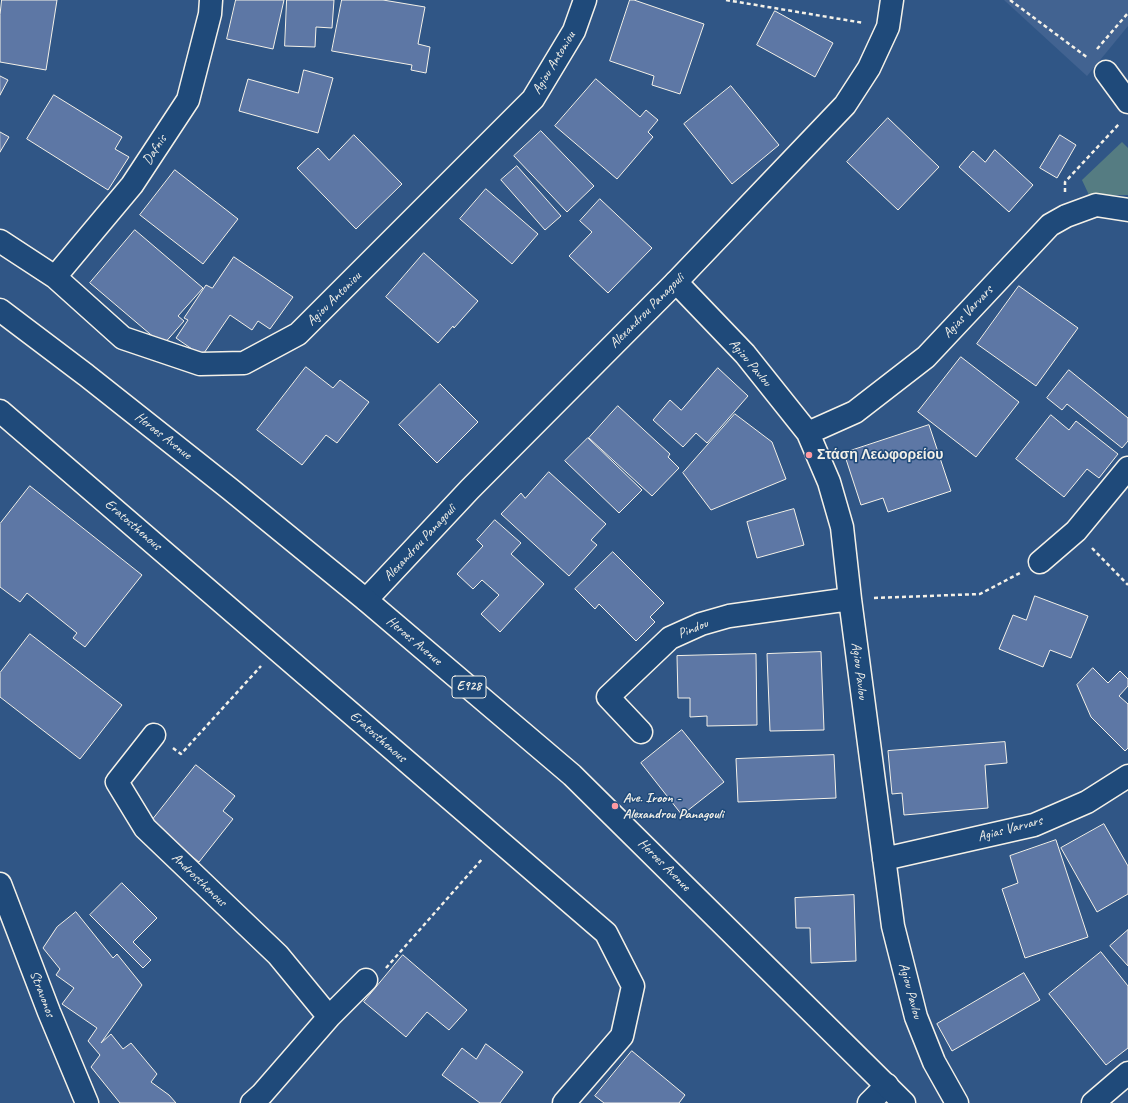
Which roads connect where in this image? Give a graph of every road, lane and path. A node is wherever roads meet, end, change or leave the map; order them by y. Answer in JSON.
{"nodes":[{"id":1,"x":211,"y":0,"type":"edge"},
{"id":2,"x":585,"y":0,"type":"edge"},
{"id":3,"x":726,"y":0,"type":"edge"},
{"id":4,"x":892,"y":0,"type":"edge"},
{"id":5,"x":1010,"y":0,"type":"edge"},
{"id":6,"x":1128,"y":13,"type":"edge"},
{"id":7,"x":888,"y":27,"type":"junction"},
{"id":8,"x":1089,"y":59,"type":"junction"},
{"id":9,"x":1106,"y":72,"type":"joint"},
{"id":10,"x":1125,"y":112,"type":"edge"},
{"id":11,"x":1128,"y":210,"type":"edge"},
{"id":12,"x":1066,"y":216,"type":"junction"},
{"id":13,"x":0,"y":240,"type":"edge"},
{"id":14,"x":55,"y":278,"type":"junction"},
{"id":15,"x":676,"y":282,"type":"junction"},
{"id":16,"x":0,"y":310,"type":"edge"},
{"id":17,"x":0,"y":411,"type":"edge"},
{"id":18,"x":808,"y":433,"type":"junction"},
{"id":19,"x":1128,"y":468,"type":"edge"},
{"id":20,"x":1076,"y":531,"type":"junction"},
{"id":21,"x":1040,"y":562,"type":"joint"},
{"id":22,"x":1128,"y":585,"type":"edge"},
{"id":23,"x":850,"y":599,"type":"junction"},
{"id":24,"x":366,"y":600,"type":"junction"},
{"id":25,"x":276,"y":649,"type":"junction"},
{"id":26,"x":641,"y":732,"type":"dead end"},
{"id":27,"x":154,"y":735,"type":"joint"},
{"id":28,"x":1128,"y":776,"type":"edge"},
{"id":29,"x":498,"y":841,"type":"junction"},
{"id":30,"x":884,"y":859,"type":"junction"},
{"id":31,"x":0,"y":884,"type":"edge"},
{"id":32,"x":366,"y":980,"type":"joint"},
{"id":33,"x":329,"y":1017,"type":"junction"},
{"id":34,"x":1128,"y":1073,"type":"edge"},
{"id":35,"x":887,"y":1085,"type":"junction"},
{"id":36,"x":87,"y":1103,"type":"edge"},
{"id":37,"x":252,"y":1103,"type":"edge"},
{"id":38,"x":564,"y":1103,"type":"edge"},
{"id":39,"x":869,"y":1103,"type":"edge"},
{"id":40,"x":904,"y":1103,"type":"edge"},
{"id":41,"x":957,"y":1103,"type":"edge"},
{"id":42,"x":1093,"y":1103,"type":"edge"}],
"edges":[{"from":1,"to":14,"type":"street","name":"Dafnis"},
{"from":2,"to":14,"type":"street","name":"Agiou Antoniou"},
{"from":3,"to":7,"type":"path"},
{"from":4,"to":7,"type":"street","name":"Alexandrou Panagouli"},
{"from":5,"to":8,"type":"path"},
{"from":6,"to":8,"type":"path"},
{"from":7,"to":15,"type":"street","name":"Alexandrou Panagouli"},
{"from":8,"to":9,"type":"path"},
{"from":9,"to":10,"type":"street"},
{"from":10,"to":12,"type":"path"},
{"from":11,"to":12,"type":"street","name":"Agias Varvars"},
{"from":12,"to":18,"type":"street","name":"Agias Varvars"},
{"from":13,"to":14,"type":"street","name":"Agiou Antoniou"},
{"from":15,"to":18,"type":"street","name":"Agiou Pavlou"},
{"from":15,"to":24,"type":"street","name":"Alexandrou Panagouli"},
{"from":16,"to":24,"type":"street","name":"Heroes Avenue","number":"E928"},
{"from":17,"to":25,"type":"street","name":"Eratosthenous"},
{"from":18,"to":23,"type":"street","name":"Agiou Pavlou"},
{"from":19,"to":20,"type":"street"},
{"from":20,"to":21,"type":"street"},
{"from":20,"to":22,"type":"path"},
{"from":21,"to":23,"type":"path"},
{"from":23,"to":26,"type":"street","name":"Pindou"},
{"from":23,"to":30,"type":"street","name":"Agiou Pavlou"},
{"from":24,"to":35,"type":"street","name":"Heroes Avenue","number":"E928"},
{"from":25,"to":27,"type":"path"},
{"from":25,"to":29,"type":"street","name":"Eratosthenous"},
{"from":27,"to":33,"type":"street","name":"Androsthenous"},
{"from":28,"to":30,"type":"street","name":"Agias Varvars"},
{"from":29,"to":32,"type":"path"},
{"from":29,"to":38,"type":"street","name":"Eratosthenous"},
{"from":30,"to":41,"type":"street","name":"Agiou Pavlou"},
{"from":31,"to":36,"type":"street","name":"Stravonos"},
{"from":32,"to":33,"type":"street"},
{"from":33,"to":37,"type":"street"},
{"from":34,"to":42,"type":"street"},
{"from":35,"to":39,"type":"street"},
{"from":35,"to":40,"type":"street","name":"Heroes Avenue","number":"E928"}]}
